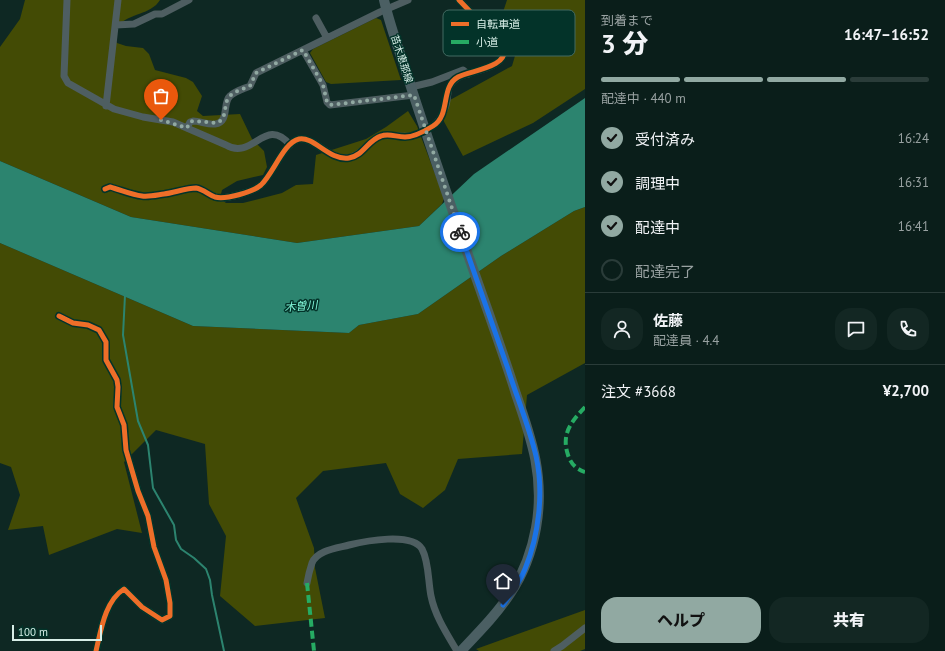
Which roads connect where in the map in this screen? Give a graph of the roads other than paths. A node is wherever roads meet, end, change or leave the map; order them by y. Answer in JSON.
{"nodes":[{"id":1,"x":67,"y":0,"type":"edge"},
{"id":2,"x":118,"y":0,"type":"edge"},
{"id":3,"x":189,"y":0,"type":"edge"},
{"id":4,"x":408,"y":0,"type":"edge"},
{"id":5,"x":459,"y":0,"type":"edge"},
{"id":6,"x":385,"y":5,"type":"edge"},
{"id":7,"x":469,"y":10,"type":"edge"},
{"id":8,"x":316,"y":18,"type":"dead end"},
{"id":9,"x":116,"y":25,"type":"junction"},
{"id":10,"x":327,"y":38,"type":"junction"},
{"id":11,"x":303,"y":50,"type":"junction"},
{"id":12,"x":504,"y":56,"type":"edge"},
{"id":13,"x":468,"y":74,"type":"junction"},
{"id":14,"x":412,"y":91,"type":"junction"},
{"id":15,"x":106,"y":106,"type":"junction"},
{"id":16,"x":433,"y":126,"type":"tunnel mouth"},
{"id":17,"x":187,"y":128,"type":"junction"},
{"id":18,"x":411,"y":136,"type":"tunnel mouth"},
{"id":19,"x":290,"y":145,"type":"junction"},
{"id":20,"x":105,"y":189,"type":"dead end"},
{"id":21,"x":58,"y":316,"type":"dead end"},
{"id":22,"x":307,"y":583,"type":"dead end"},
{"id":23,"x":585,"y":628,"type":"edge"},
{"id":24,"x":96,"y":651,"type":"edge"},
{"id":25,"x":457,"y":651,"type":"edge"},
{"id":26,"x":461,"y":651,"type":"edge"},
{"id":27,"x":554,"y":651,"type":"edge"}],
"edges":[{"from":1,"to":15,"type":"street"},
{"from":2,"to":9,"type":"street"},
{"from":3,"to":9,"type":"street"},
{"from":4,"to":6,"type":"street"},
{"from":5,"to":7,"type":"street"},
{"from":6,"to":10,"type":"street"},
{"from":6,"to":14,"type":"main road","name":"苗木恵那線"},
{"from":8,"to":10,"type":"street"},
{"from":9,"to":15,"type":"street"},
{"from":10,"to":11,"type":"street"},
{"from":11,"to":14,"type":"street"},
{"from":11,"to":17,"type":"street"},
{"from":12,"to":13,"type":"street"},
{"from":13,"to":14,"type":"street"},
{"from":13,"to":16,"type":"street"},
{"from":14,"to":26,"type":"main road","name":"苗木恵那線"},
{"from":15,"to":17,"type":"street"},
{"from":17,"to":19,"type":"street"},
{"from":18,"to":19,"type":"street"},
{"from":19,"to":20,"type":"street"},
{"from":21,"to":24,"type":"street"},
{"from":22,"to":25,"type":"street"},
{"from":23,"to":27,"type":"street"}]}
